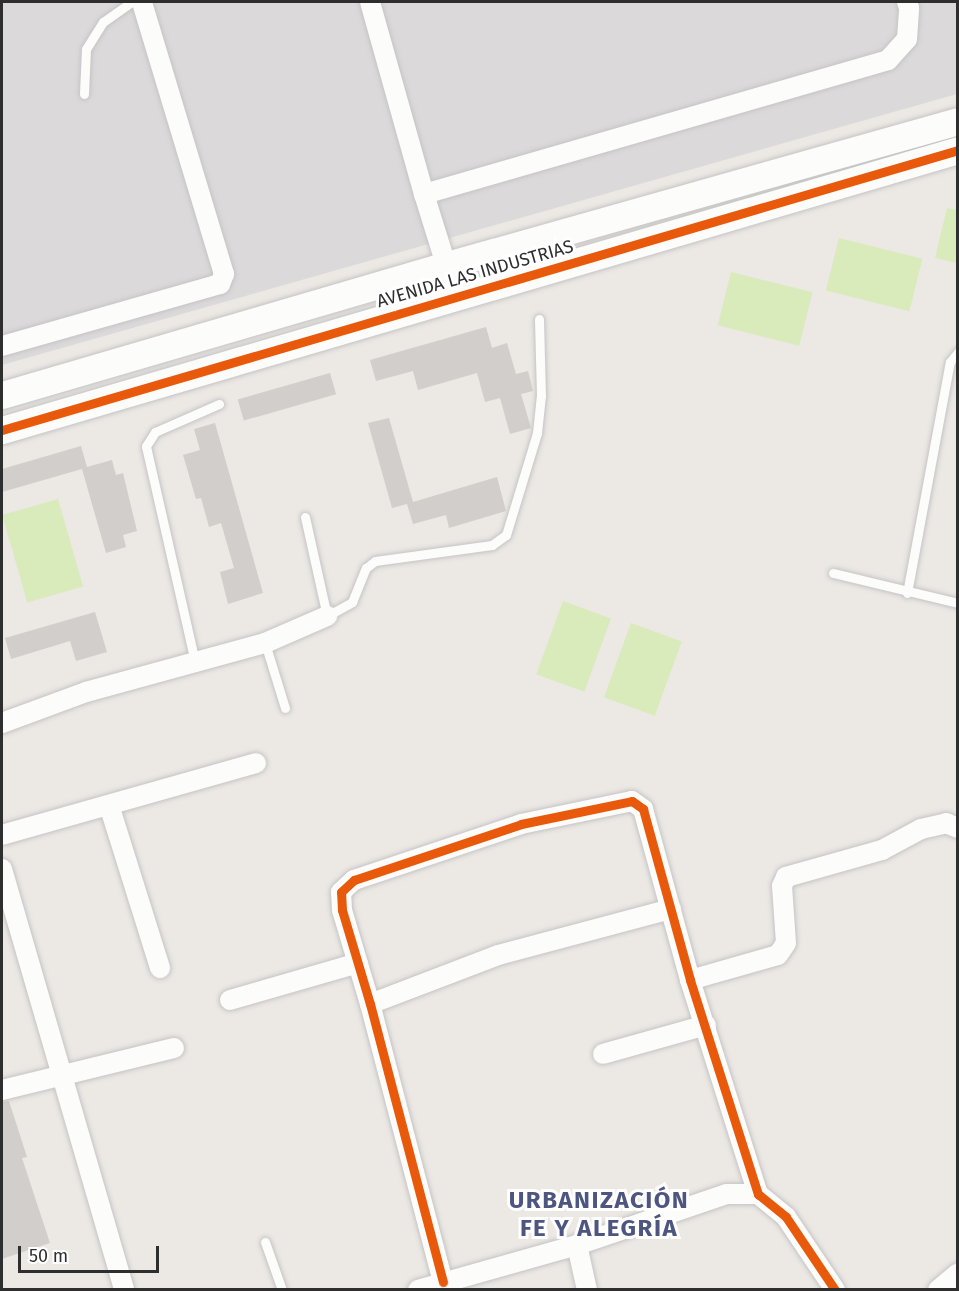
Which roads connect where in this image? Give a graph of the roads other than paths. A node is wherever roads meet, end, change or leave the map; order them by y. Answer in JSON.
{"nodes":[{"id":1,"x":132,"y":2,"type":"edge"},
{"id":2,"x":142,"y":2,"type":"edge"},
{"id":3,"x":370,"y":2,"type":"edge"},
{"id":4,"x":907,"y":2,"type":"edge"},
{"id":5,"x":84,"y":94,"type":"dead end"},
{"id":6,"x":957,"y":121,"type":"edge"},
{"id":7,"x":957,"y":150,"type":"edge"},
{"id":8,"x":424,"y":194,"type":"junction"},
{"id":9,"x":447,"y":265,"type":"junction"},
{"id":10,"x":456,"y":297,"type":"junction"},
{"id":11,"x":539,"y":319,"type":"dead end"},
{"id":12,"x":2,"y":346,"type":"edge"},
{"id":13,"x":957,"y":352,"type":"edge"},
{"id":14,"x":2,"y":395,"type":"edge"},
{"id":15,"x":219,"y":404,"type":"dead end"},
{"id":16,"x":2,"y":430,"type":"edge"},
{"id":17,"x":305,"y":518,"type":"dead end"},
{"id":18,"x":833,"y":573,"type":"dead end"},
{"id":19,"x":908,"y":593,"type":"junction"},
{"id":20,"x":957,"y":603,"type":"edge"},
{"id":21,"x":327,"y":616,"type":"junction"},
{"id":22,"x":265,"y":643,"type":"junction"},
{"id":23,"x":195,"y":662,"type":"junction"},
{"id":24,"x":285,"y":708,"type":"dead end"},
{"id":25,"x":2,"y":723,"type":"edge"},
{"id":26,"x":256,"y":763,"type":"dead end"},
{"id":27,"x":109,"y":805,"type":"junction"},
{"id":28,"x":957,"y":828,"type":"edge"},
{"id":29,"x":2,"y":836,"type":"edge"},
{"id":30,"x":2,"y":869,"type":"edge"},
{"id":31,"x":671,"y":909,"type":"junction"},
{"id":32,"x":358,"y":963,"type":"junction"},
{"id":33,"x":160,"y":968,"type":"dead end"},
{"id":34,"x":690,"y":980,"type":"junction"},
{"id":35,"x":230,"y":1000,"type":"dead end"},
{"id":36,"x":370,"y":1004,"type":"junction"},
{"id":37,"x":706,"y":1025,"type":"junction"},
{"id":38,"x":174,"y":1047,"type":"dead end"},
{"id":39,"x":603,"y":1054,"type":"dead end"},
{"id":40,"x":63,"y":1077,"type":"junction"},
{"id":41,"x":2,"y":1090,"type":"edge"},
{"id":42,"x":758,"y":1194,"type":"junction"},
{"id":43,"x":265,"y":1242,"type":"dead end"},
{"id":44,"x":577,"y":1245,"type":"junction"},
{"id":45,"x":957,"y":1273,"type":"edge"},
{"id":46,"x":443,"y":1282,"type":"junction"},
{"id":47,"x":124,"y":1290,"type":"edge"},
{"id":48,"x":282,"y":1290,"type":"edge"},
{"id":49,"x":418,"y":1290,"type":"edge"},
{"id":50,"x":587,"y":1290,"type":"edge"},
{"id":51,"x":836,"y":1290,"type":"edge"},
{"id":52,"x":938,"y":1290,"type":"edge"}],
"edges":[{"from":1,"to":5,"type":"lane"},
{"from":2,"to":12,"type":"street"},
{"from":3,"to":8,"type":"street"},
{"from":4,"to":8,"type":"street"},
{"from":6,"to":9,"type":"street","name":"AVENIDA LAS INDUSTRIAS"},
{"from":7,"to":10,"type":"street","name":"AVENIDA LAS INDUSTRIAS"},
{"from":8,"to":9,"type":"street"},
{"from":9,"to":10,"type":"street"},
{"from":9,"to":14,"type":"street","name":"AVENIDA LAS INDUSTRIAS"},
{"from":10,"to":16,"type":"street","name":"AVENIDA LAS INDUSTRIAS"},
{"from":11,"to":21,"type":"lane"},
{"from":13,"to":19,"type":"lane"},
{"from":15,"to":23,"type":"lane"},
{"from":17,"to":21,"type":"lane"},
{"from":18,"to":19,"type":"lane"},
{"from":19,"to":20,"type":"lane"},
{"from":21,"to":22,"type":"street"},
{"from":22,"to":23,"type":"street"},
{"from":22,"to":24,"type":"lane"},
{"from":23,"to":25,"type":"street"},
{"from":26,"to":27,"type":"street"},
{"from":27,"to":29,"type":"street"},
{"from":27,"to":33,"type":"street"},
{"from":28,"to":34,"type":"street"},
{"from":30,"to":40,"type":"street"},
{"from":31,"to":32,"type":"street"},
{"from":31,"to":34,"type":"street"},
{"from":31,"to":36,"type":"street"},
{"from":32,"to":35,"type":"street"},
{"from":32,"to":36,"type":"street"},
{"from":34,"to":37,"type":"street"},
{"from":36,"to":46,"type":"street"},
{"from":37,"to":39,"type":"street"},
{"from":37,"to":42,"type":"street"},
{"from":38,"to":40,"type":"street"},
{"from":40,"to":41,"type":"street"},
{"from":40,"to":47,"type":"street"},
{"from":42,"to":44,"type":"street"},
{"from":42,"to":51,"type":"street"},
{"from":43,"to":48,"type":"lane"},
{"from":44,"to":46,"type":"street"},
{"from":44,"to":50,"type":"street"},
{"from":45,"to":52,"type":"street"},
{"from":46,"to":49,"type":"street"}]}
